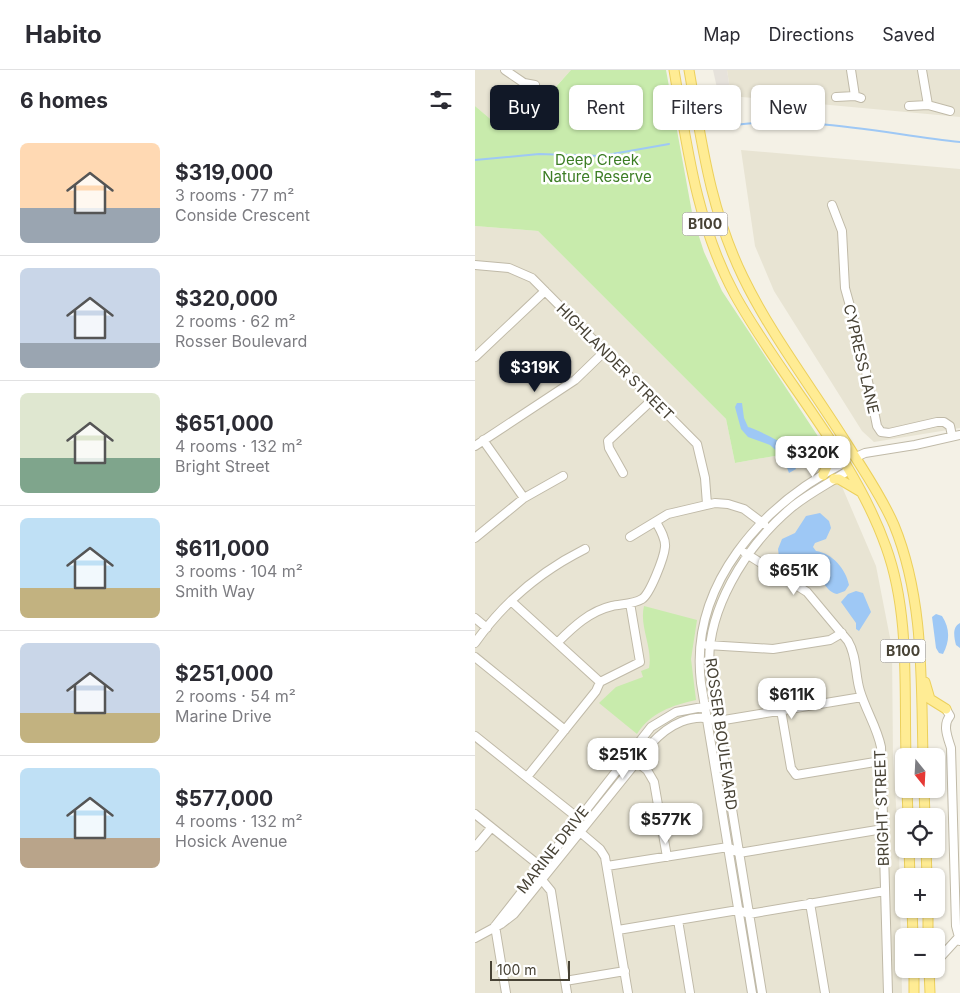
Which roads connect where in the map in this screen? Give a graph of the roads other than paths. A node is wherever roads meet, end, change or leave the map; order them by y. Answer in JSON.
{"nodes":[{"id":1,"x":505,"y":70,"type":"edge"},
{"id":2,"x":674,"y":70,"type":"edge"},
{"id":3,"x":689,"y":70,"type":"edge"},
{"id":4,"x":851,"y":70,"type":"edge"},
{"id":5,"x":922,"y":70,"type":"edge"},
{"id":6,"x":535,"y":85,"type":"dead end"},
{"id":7,"x":836,"y":96,"type":"dead end"},
{"id":8,"x":928,"y":105,"type":"junction"},
{"id":9,"x":909,"y":106,"type":"dead end"},
{"id":10,"x":950,"y":111,"type":"dead end"},
{"id":11,"x":832,"y":205,"type":"dead end"},
{"id":12,"x":475,"y":265,"type":"edge"},
{"id":13,"x":545,"y":291,"type":"junction"},
{"id":14,"x":605,"y":351,"type":"junction"},
{"id":15,"x":789,"y":356,"type":"junction"},
{"id":16,"x":475,"y":358,"type":"edge"},
{"id":17,"x":778,"y":363,"type":"junction"},
{"id":18,"x":652,"y":400,"type":"junction"},
{"id":19,"x":956,"y":435,"type":"edge"},
{"id":20,"x":483,"y":440,"type":"junction"},
{"id":21,"x":475,"y":446,"type":"edge"},
{"id":22,"x":835,"y":449,"type":"junction"},
{"id":23,"x":858,"y":460,"type":"junction"},
{"id":24,"x":846,"y":467,"type":"junction"},
{"id":25,"x":623,"y":473,"type":"dead end"},
{"id":26,"x":823,"y":475,"type":"junction"},
{"id":27,"x":563,"y":476,"type":"dead end"},
{"id":28,"x":834,"y":479,"type":"junction"},
{"id":29,"x":862,"y":492,"type":"junction"},
{"id":30,"x":525,"y":498,"type":"junction"},
{"id":31,"x":707,"y":504,"type":"junction"},
{"id":32,"x":761,"y":521,"type":"junction"},
{"id":33,"x":656,"y":522,"type":"junction"},
{"id":34,"x":770,"y":529,"type":"junction"},
{"id":35,"x":630,"y":537,"type":"dead end"},
{"id":36,"x":475,"y":538,"type":"edge"},
{"id":37,"x":585,"y":549,"type":"dead end"},
{"id":38,"x":740,"y":550,"type":"junction"},
{"id":39,"x":749,"y":555,"type":"junction"},
{"id":40,"x":511,"y":601,"type":"junction"},
{"id":41,"x":630,"y":602,"type":"junction"},
{"id":42,"x":475,"y":618,"type":"edge"},
{"id":43,"x":487,"y":628,"type":"junction"},
{"id":44,"x":842,"y":633,"type":"junction"},
{"id":45,"x":558,"y":642,"type":"junction"},
{"id":46,"x":475,"y":643,"type":"edge"},
{"id":47,"x":919,"y":643,"type":"junction"},
{"id":48,"x":699,"y":645,"type":"junction"},
{"id":49,"x":710,"y":645,"type":"junction"},
{"id":50,"x":475,"y":657,"type":"edge"},
{"id":51,"x":600,"y":682,"type":"junction"},
{"id":52,"x":862,"y":697,"type":"junction"},
{"id":53,"x":715,"y":704,"type":"junction"},
{"id":54,"x":705,"y":706,"type":"junction"},
{"id":55,"x":781,"y":710,"type":"junction"},
{"id":56,"x":948,"y":713,"type":"junction"},
{"id":57,"x":960,"y":714,"type":"edge"},
{"id":58,"x":706,"y":716,"type":"junction"},
{"id":59,"x":718,"y":721,"type":"junction"},
{"id":60,"x":565,"y":730,"type":"junction"},
{"id":61,"x":475,"y":736,"type":"edge"},
{"id":62,"x":906,"y":748,"type":"edge"},
{"id":63,"x":923,"y":748,"type":"edge"},
{"id":64,"x":628,"y":755,"type":"junction"},
{"id":65,"x":881,"y":761,"type":"junction"},
{"id":66,"x":637,"y":762,"type":"junction"},
{"id":67,"x":527,"y":777,"type":"junction"},
{"id":68,"x":475,"y":814,"type":"edge"},
{"id":69,"x":578,"y":818,"type":"junction"},
{"id":70,"x":491,"y":828,"type":"junction"},
{"id":71,"x":883,"y":829,"type":"junction"},
{"id":72,"x":580,"y":832,"type":"junction"},
{"id":73,"x":475,"y":847,"type":"edge"},
{"id":74,"x":728,"y":847,"type":"junction"},
{"id":75,"x":739,"y":853,"type":"junction"},
{"id":76,"x":667,"y":857,"type":"junction"},
{"id":77,"x":540,"y":866,"type":"junction"},
{"id":78,"x":607,"y":866,"type":"junction"},
{"id":79,"x":542,"y":880,"type":"junction"},
{"id":80,"x":885,"y":891,"type":"junction"},
{"id":81,"x":810,"y":903,"type":"junction"},
{"id":82,"x":738,"y":910,"type":"junction"},
{"id":83,"x":749,"y":914,"type":"junction"},
{"id":84,"x":678,"y":920,"type":"junction"},
{"id":85,"x":495,"y":926,"type":"junction"},
{"id":86,"x":618,"y":930,"type":"junction"},
{"id":87,"x":475,"y":938,"type":"edge"},
{"id":88,"x":959,"y":940,"type":"edge"},
{"id":89,"x":945,"y":953,"type":"edge"},
{"id":90,"x":625,"y":971,"type":"junction"},
{"id":91,"x":914,"y":978,"type":"edge"},
{"id":92,"x":930,"y":978,"type":"edge"},
{"id":93,"x":565,"y":980,"type":"junction"},
{"id":94,"x":507,"y":993,"type":"edge"},
{"id":95,"x":567,"y":993,"type":"edge"},
{"id":96,"x":628,"y":993,"type":"edge"},
{"id":97,"x":690,"y":993,"type":"edge"},
{"id":98,"x":752,"y":993,"type":"edge"},
{"id":99,"x":763,"y":993,"type":"edge"},
{"id":100,"x":825,"y":993,"type":"edge"},
{"id":101,"x":888,"y":993,"type":"edge"},
{"id":102,"x":915,"y":993,"type":"edge"},
{"id":103,"x":930,"y":993,"type":"edge"}],
"edges":[{"from":1,"to":6,"type":"street"},
{"from":2,"to":17,"type":"main road","number":"B100"},
{"from":3,"to":15,"type":"main road","number":"B100"},
{"from":4,"to":7,"type":"street"},
{"from":5,"to":8,"type":"street"},
{"from":8,"to":9,"type":"street"},
{"from":8,"to":10,"type":"street"},
{"from":11,"to":19,"type":"street","name":"CYPRESS LANE"},
{"from":12,"to":13,"type":"street","name":"HIGHLANDER STREET"},
{"from":13,"to":14,"type":"street","name":"HIGHLANDER STREET"},
{"from":13,"to":16,"type":"street"},
{"from":14,"to":18,"type":"street","name":"HIGHLANDER STREET"},
{"from":14,"to":20,"type":"street"},
{"from":15,"to":17,"type":"main road"},
{"from":15,"to":23,"type":"main road","number":"B100"},
{"from":17,"to":22,"type":"main road","number":"B100"},
{"from":18,"to":25,"type":"street"},
{"from":18,"to":31,"type":"street","name":"HIGHLANDER STREET"},
{"from":19,"to":23,"type":"street"},
{"from":20,"to":21,"type":"street"},
{"from":20,"to":30,"type":"street"},
{"from":22,"to":24,"type":"main road","number":"B100"},
{"from":22,"to":26,"type":"main road"},
{"from":23,"to":24,"type":"main road"},
{"from":23,"to":47,"type":"main road","number":"B100"},
{"from":24,"to":26,"type":"street","name":"ROSSER BOULEVARD"},
{"from":24,"to":28,"type":"street","name":"ROSSER BOULEVARD"},
{"from":24,"to":29,"type":"main road","number":"B100"},
{"from":26,"to":32,"type":"street","name":"ROSSER BOULEVARD"},
{"from":27,"to":30,"type":"street"},
{"from":28,"to":29,"type":"main road"},
{"from":28,"to":34,"type":"street","name":"ROSSER BOULEVARD"},
{"from":29,"to":62,"type":"main road","number":"B100"},
{"from":30,"to":36,"type":"street"},
{"from":31,"to":32,"type":"street"},
{"from":31,"to":33,"type":"street"},
{"from":32,"to":34,"type":"street"},
{"from":32,"to":38,"type":"street","name":"ROSSER BOULEVARD"},
{"from":33,"to":35,"type":"street"},
{"from":33,"to":41,"type":"street"},
{"from":34,"to":39,"type":"street","name":"ROSSER BOULEVARD"},
{"from":37,"to":40,"type":"street"},
{"from":38,"to":39,"type":"street","name":"BRIGHT STREET"},
{"from":38,"to":48,"type":"street","name":"ROSSER BOULEVARD"},
{"from":39,"to":44,"type":"street","name":"BRIGHT STREET"},
{"from":39,"to":49,"type":"street","name":"ROSSER BOULEVARD"},
{"from":40,"to":43,"type":"street"},
{"from":40,"to":45,"type":"street"},
{"from":41,"to":45,"type":"street"},
{"from":41,"to":51,"type":"street"},
{"from":42,"to":43,"type":"street"},
{"from":43,"to":46,"type":"street"},
{"from":44,"to":49,"type":"street"},
{"from":44,"to":52,"type":"street","name":"BRIGHT STREET"},
{"from":45,"to":51,"type":"street"},
{"from":47,"to":56,"type":"main road"},
{"from":47,"to":63,"type":"main road","number":"B100"},
{"from":48,"to":49,"type":"street"},
{"from":48,"to":54,"type":"street","name":"ROSSER BOULEVARD"},
{"from":49,"to":53,"type":"street","name":"ROSSER BOULEVARD"},
{"from":50,"to":60,"type":"street"},
{"from":51,"to":60,"type":"street"},
{"from":52,"to":55,"type":"street"},
{"from":52,"to":65,"type":"street","name":"BRIGHT STREET"},
{"from":53,"to":54,"type":"street","name":"MARINE DRIVE"},
{"from":53,"to":59,"type":"street","name":"ROSSER BOULEVARD"},
{"from":54,"to":58,"type":"street","name":"ROSSER BOULEVARD"},
{"from":54,"to":64,"type":"street","name":"MARINE DRIVE"},
{"from":55,"to":59,"type":"street"},
{"from":55,"to":65,"type":"street"},
{"from":56,"to":57,"type":"street"},
{"from":56,"to":88,"type":"street"},
{"from":58,"to":59,"type":"street"},
{"from":58,"to":66,"type":"street","name":"MARINE DRIVE"},
{"from":58,"to":74,"type":"street","name":"ROSSER BOULEVARD"},
{"from":59,"to":75,"type":"street","name":"ROSSER BOULEVARD"},
{"from":60,"to":67,"type":"street"},
{"from":61,"to":67,"type":"street"},
{"from":64,"to":66,"type":"street"},
{"from":64,"to":69,"type":"street","name":"MARINE DRIVE"},
{"from":65,"to":71,"type":"street","name":"BRIGHT STREET"},
{"from":66,"to":72,"type":"street","name":"MARINE DRIVE"},
{"from":66,"to":76,"type":"street"},
{"from":67,"to":69,"type":"street"},
{"from":68,"to":70,"type":"street"},
{"from":69,"to":72,"type":"street"},
{"from":69,"to":77,"type":"street","name":"MARINE DRIVE"},
{"from":70,"to":73,"type":"street"},
{"from":70,"to":77,"type":"street"},
{"from":71,"to":75,"type":"street"},
{"from":71,"to":80,"type":"street","name":"BRIGHT STREET"},
{"from":72,"to":78,"type":"street"},
{"from":72,"to":79,"type":"street","name":"MARINE DRIVE"},
{"from":74,"to":75,"type":"street"},
{"from":74,"to":76,"type":"street"},
{"from":74,"to":82,"type":"street","name":"ROSSER BOULEVARD"},
{"from":75,"to":83,"type":"street","name":"ROSSER BOULEVARD"},
{"from":76,"to":78,"type":"street"},
{"from":77,"to":79,"type":"street"},
{"from":77,"to":85,"type":"street","name":"MARINE DRIVE"},
{"from":78,"to":86,"type":"street"},
{"from":79,"to":85,"type":"street","name":"MARINE DRIVE"},
{"from":79,"to":93,"type":"street"},
{"from":80,"to":81,"type":"street"},
{"from":80,"to":101,"type":"street","name":"BRIGHT STREET"},
{"from":81,"to":83,"type":"street"},
{"from":81,"to":100,"type":"street"},
{"from":82,"to":83,"type":"street"},
{"from":82,"to":84,"type":"street"},
{"from":82,"to":98,"type":"street","name":"ROSSER BOULEVARD"},
{"from":83,"to":99,"type":"street","name":"ROSSER BOULEVARD"},
{"from":84,"to":86,"type":"street"},
{"from":84,"to":97,"type":"street"},
{"from":85,"to":87,"type":"street","name":"MARINE DRIVE"},
{"from":85,"to":94,"type":"street"},
{"from":86,"to":90,"type":"street"},
{"from":88,"to":89,"type":"street"},
{"from":90,"to":93,"type":"street"},
{"from":90,"to":96,"type":"street"},
{"from":91,"to":102,"type":"main road"},
{"from":92,"to":103,"type":"main road"},
{"from":93,"to":95,"type":"street"}]}
